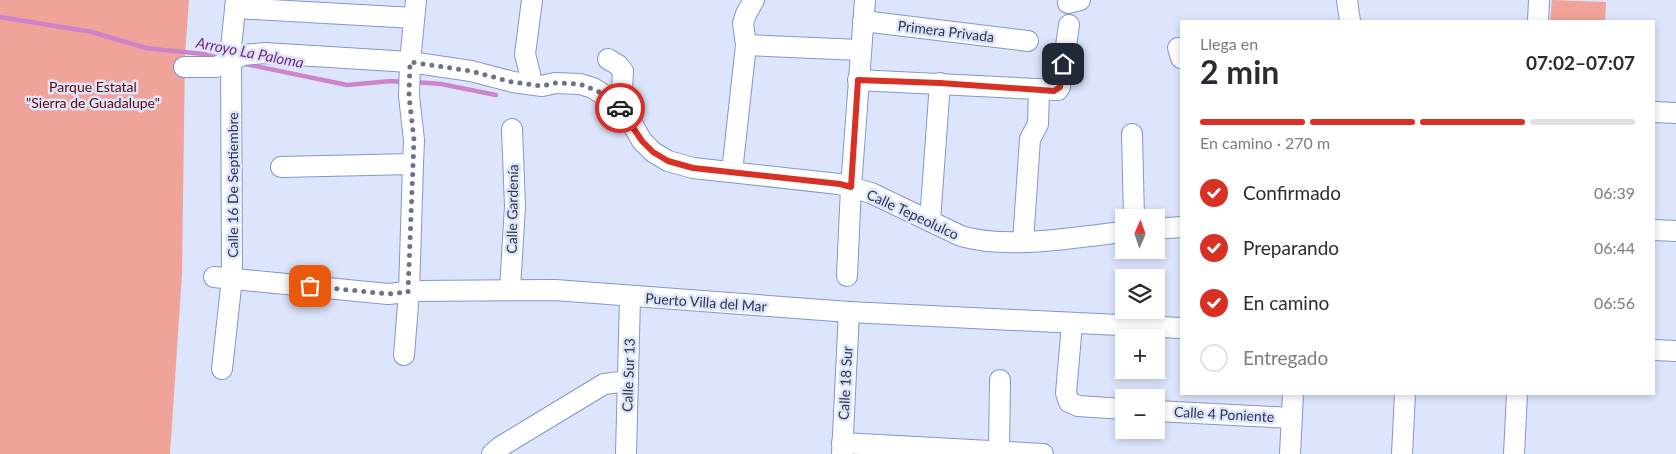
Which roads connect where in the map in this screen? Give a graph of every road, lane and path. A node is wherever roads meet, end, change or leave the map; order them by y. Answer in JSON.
{"nodes":[{"id":1,"x":532,"y":0,"type":"edge"},
{"id":2,"x":754,"y":0,"type":"edge"},
{"id":3,"x":865,"y":0,"type":"edge"},
{"id":4,"x":1347,"y":0,"type":"edge"},
{"id":5,"x":1539,"y":0,"type":"edge"},
{"id":6,"x":235,"y":4,"type":"edge"},
{"id":7,"x":415,"y":9,"type":"edge"},
{"id":8,"x":1350,"y":20,"type":"edge"},
{"id":9,"x":1538,"y":20,"type":"edge"},
{"id":10,"x":864,"y":22,"type":"junction"},
{"id":11,"x":1069,"y":25,"type":"dead end"},
{"id":12,"x":1028,"y":41,"type":"dead end"},
{"id":13,"x":746,"y":45,"type":"junction"},
{"id":14,"x":860,"y":50,"type":"junction"},
{"id":15,"x":608,"y":59,"type":"dead end"},
{"id":16,"x":231,"y":60,"type":"junction"},
{"id":17,"x":410,"y":62,"type":"junction"},
{"id":18,"x":184,"y":67,"type":"dead end"},
{"id":19,"x":858,"y":80,"type":"junction"},
{"id":20,"x":940,"y":83,"type":"junction"},
{"id":21,"x":529,"y":84,"type":"junction"},
{"id":22,"x":1039,"y":90,"type":"junction"},
{"id":23,"x":616,"y":103,"type":"junction"},
{"id":24,"x":1655,"y":112,"type":"edge"},
{"id":25,"x":1676,"y":113,"type":"edge"},
{"id":26,"x":512,"y":129,"type":"dead end"},
{"id":27,"x":1132,"y":134,"type":"dead end"},
{"id":28,"x":413,"y":164,"type":"junction"},
{"id":29,"x":281,"y":167,"type":"dead end"},
{"id":30,"x":732,"y":172,"type":"junction"},
{"id":31,"x":851,"y":187,"type":"junction"},
{"id":32,"x":1134,"y":209,"type":"edge"},
{"id":33,"x":930,"y":222,"type":"junction"},
{"id":34,"x":1180,"y":227,"type":"edge"},
{"id":35,"x":1165,"y":228,"type":"edge"},
{"id":36,"x":1655,"y":230,"type":"edge"},
{"id":37,"x":1676,"y":231,"type":"edge"},
{"id":38,"x":1115,"y":233,"type":"edge"},
{"id":39,"x":1023,"y":242,"type":"junction"},
{"id":40,"x":847,"y":276,"type":"dead end"},
{"id":41,"x":223,"y":277,"type":"junction"},
{"id":42,"x":510,"y":289,"type":"junction"},
{"id":43,"x":408,"y":292,"type":"junction"},
{"id":44,"x":630,"y":297,"type":"junction"},
{"id":45,"x":848,"y":312,"type":"junction"},
{"id":46,"x":1072,"y":324,"type":"junction"},
{"id":47,"x":1180,"y":328,"type":"edge"},
{"id":48,"x":1655,"y":350,"type":"edge"},
{"id":49,"x":1676,"y":351,"type":"edge"},
{"id":50,"x":404,"y":355,"type":"dead end"},
{"id":51,"x":222,"y":369,"type":"dead end"},
{"id":52,"x":1000,"y":380,"type":"dead end"},
{"id":53,"x":628,"y":381,"type":"junction"},
{"id":54,"x":1293,"y":395,"type":"edge"},
{"id":55,"x":1405,"y":395,"type":"edge"},
{"id":56,"x":1517,"y":395,"type":"edge"},
{"id":57,"x":1115,"y":408,"type":"edge"},
{"id":58,"x":1165,"y":411,"type":"edge"},
{"id":59,"x":1292,"y":418,"type":"junction"},
{"id":60,"x":842,"y":449,"type":"edge"},
{"id":61,"x":999,"y":451,"type":"junction"},
{"id":62,"x":492,"y":454,"type":"edge"},
{"id":63,"x":626,"y":454,"type":"edge"},
{"id":64,"x":1043,"y":454,"type":"edge"},
{"id":65,"x":1290,"y":454,"type":"edge"},
{"id":66,"x":1402,"y":454,"type":"edge"},
{"id":67,"x":1514,"y":454,"type":"edge"}],
"edges":[{"from":1,"to":21,"type":"street"},
{"from":2,"to":13,"type":"street"},
{"from":3,"to":10,"type":"street"},
{"from":4,"to":8,"type":"street"},
{"from":5,"to":9,"type":"street"},
{"from":6,"to":7,"type":"street"},
{"from":6,"to":16,"type":"street","name":"Calle 16 De Septiembre"},
{"from":7,"to":17,"type":"street"},
{"from":10,"to":12,"type":"street","name":"Primera Privada"},
{"from":10,"to":14,"type":"street"},
{"from":11,"to":22,"type":"street"},
{"from":13,"to":14,"type":"street"},
{"from":13,"to":30,"type":"street"},
{"from":14,"to":19,"type":"street"},
{"from":15,"to":23,"type":"street"},
{"from":16,"to":17,"type":"street","name":"Calle Tepeolulco"},
{"from":16,"to":18,"type":"street","name":"Calle Tepeolulco"},
{"from":16,"to":41,"type":"street","name":"Calle 16 De Septiembre"},
{"from":17,"to":21,"type":"street","name":"Calle Tepeolulco"},
{"from":17,"to":28,"type":"street"},
{"from":19,"to":20,"type":"street"},
{"from":19,"to":31,"type":"street"},
{"from":20,"to":22,"type":"street"},
{"from":20,"to":33,"type":"street"},
{"from":21,"to":23,"type":"street","name":"Calle Tepeolulco"},
{"from":22,"to":39,"type":"street"},
{"from":23,"to":30,"type":"street","name":"Calle Tepeolulco"},
{"from":24,"to":25,"type":"street"},
{"from":26,"to":42,"type":"street","name":"Calle Gardenía"},
{"from":27,"to":32,"type":"street"},
{"from":28,"to":29,"type":"street"},
{"from":28,"to":43,"type":"street"},
{"from":30,"to":31,"type":"street","name":"Calle Tepeolulco"},
{"from":31,"to":33,"type":"street","name":"Calle Tepeolulco"},
{"from":31,"to":40,"type":"street"},
{"from":33,"to":39,"type":"street","name":"Calle Tepeolulco"},
{"from":34,"to":35,"type":"street"},
{"from":36,"to":37,"type":"street"},
{"from":38,"to":39,"type":"street","name":"Calle Tepeolulco"},
{"from":41,"to":43,"type":"street","name":"Puerto Villa del Mar"},
{"from":41,"to":51,"type":"street","name":"Calle 16 De Septiembre"},
{"from":42,"to":43,"type":"street","name":"Puerto Villa del Mar"},
{"from":42,"to":44,"type":"street","name":"Puerto Villa del Mar"},
{"from":43,"to":50,"type":"street"},
{"from":44,"to":45,"type":"street","name":"Puerto Villa del Mar"},
{"from":44,"to":53,"type":"street","name":"Calle Sur 13"},
{"from":45,"to":46,"type":"street","name":"Puerto Villa del Mar"},
{"from":45,"to":60,"type":"street","name":"Calle 18 Sur"},
{"from":46,"to":47,"type":"street","name":"Puerto Villa del Mar"},
{"from":46,"to":57,"type":"street"},
{"from":48,"to":49,"type":"street"},
{"from":52,"to":61,"type":"street"},
{"from":53,"to":62,"type":"street"},
{"from":53,"to":63,"type":"street","name":"Calle Sur 13"},
{"from":54,"to":59,"type":"street"},
{"from":55,"to":66,"type":"street"},
{"from":56,"to":67,"type":"street"},
{"from":58,"to":59,"type":"street","name":"Calle 4 Poniente"},
{"from":59,"to":65,"type":"street"},
{"from":60,"to":61,"type":"street"},
{"from":61,"to":64,"type":"street"}]}
